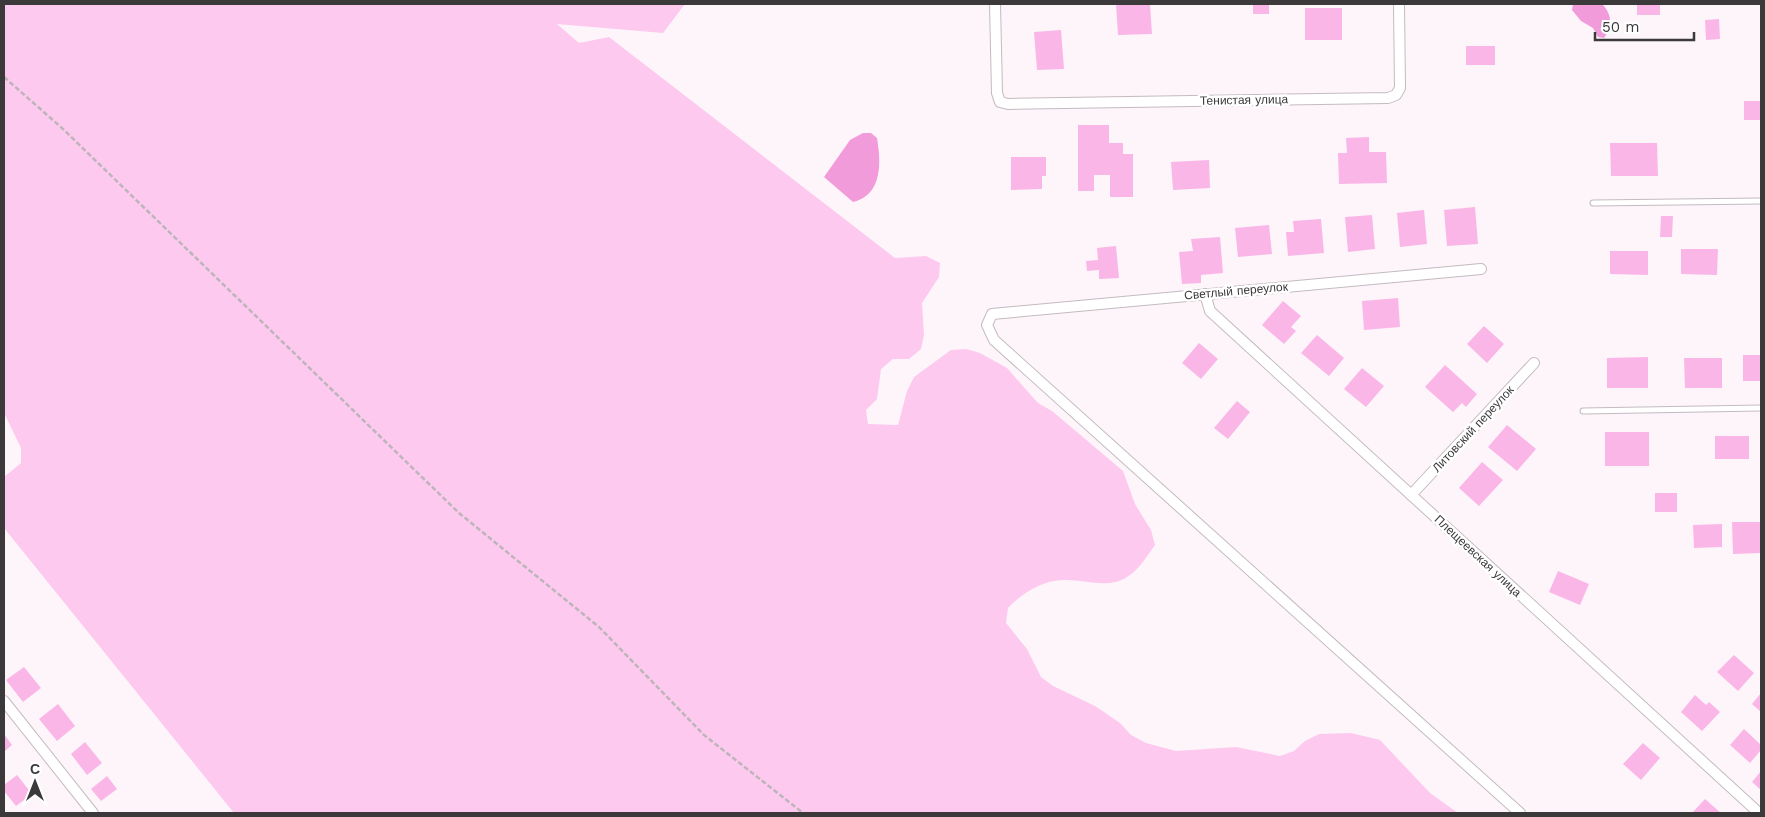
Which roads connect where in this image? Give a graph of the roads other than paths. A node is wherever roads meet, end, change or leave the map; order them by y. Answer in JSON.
{"nodes":[{"id":1,"x":995,"y":4,"type":"edge"},
{"id":2,"x":1399,"y":4,"type":"edge"},
{"id":3,"x":1761,"y":201,"type":"edge"},
{"id":4,"x":1593,"y":203,"type":"dead end"},
{"id":5,"x":1481,"y":269,"type":"dead end"},
{"id":6,"x":1205,"y":294,"type":"junction"},
{"id":7,"x":1534,"y":363,"type":"dead end"},
{"id":8,"x":1761,"y":408,"type":"edge"},
{"id":9,"x":1583,"y":411,"type":"dead end"},
{"id":10,"x":1411,"y":495,"type":"junction"},
{"id":11,"x":4,"y":701,"type":"edge"},
{"id":12,"x":93,"y":813,"type":"edge"},
{"id":13,"x":1520,"y":813,"type":"edge"},
{"id":14,"x":1758,"y":813,"type":"edge"}],
"edges":[{"from":1,"to":2,"type":"street","name":"Тенистая улица"},
{"from":3,"to":4,"type":"lane"},
{"from":5,"to":6,"type":"street","name":"Светлый переулок"},
{"from":6,"to":10,"type":"street","name":"Плещеевская улица"},
{"from":6,"to":13,"type":"street","name":"Светлый переулок"},
{"from":7,"to":10,"type":"street","name":"Литовский переулок"},
{"from":8,"to":9,"type":"lane"},
{"from":10,"to":14,"type":"street","name":"Плещеевская улица"},
{"from":11,"to":12,"type":"street"}]}
